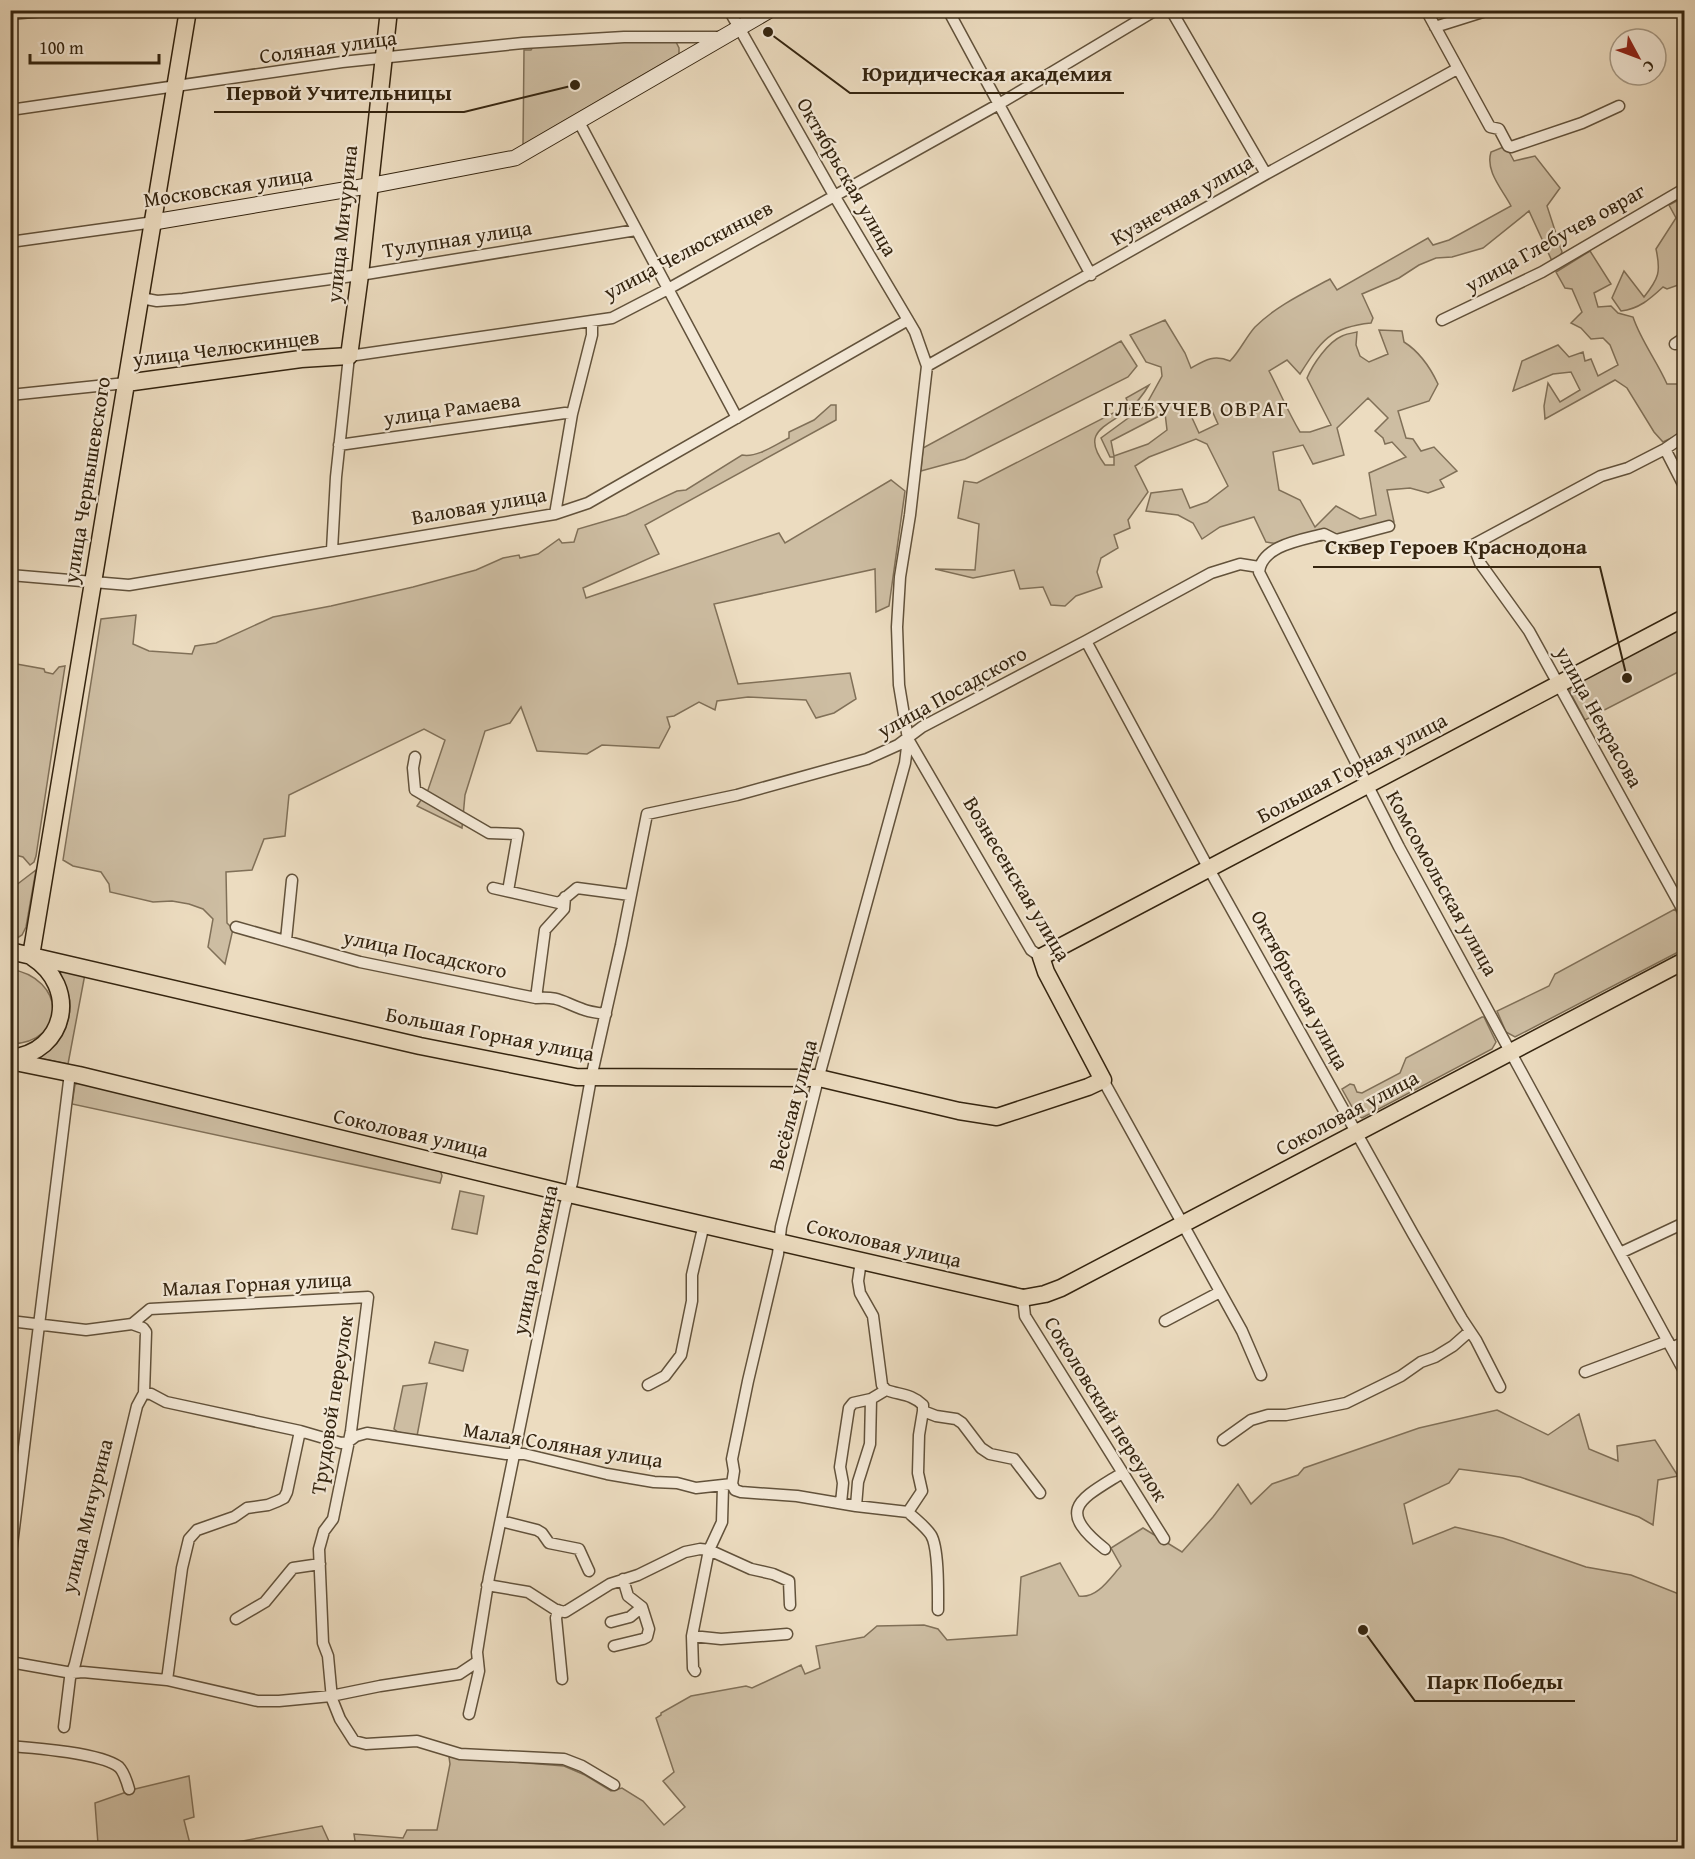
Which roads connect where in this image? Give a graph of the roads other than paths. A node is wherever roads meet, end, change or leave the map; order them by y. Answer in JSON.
{"nodes":[{"id":1,"x":56,"y":10,"type":"edge"},
{"id":2,"x":188,"y":10,"type":"edge"},
{"id":3,"x":389,"y":10,"type":"edge"},
{"id":4,"x":729,"y":10,"type":"edge"},
{"id":5,"x":770,"y":10,"type":"edge"},
{"id":6,"x":948,"y":10,"type":"edge"},
{"id":7,"x":1156,"y":10,"type":"edge"},
{"id":8,"x":1171,"y":10,"type":"edge"},
{"id":9,"x":1426,"y":10,"type":"edge"},
{"id":10,"x":1489,"y":10,"type":"edge"},
{"id":11,"x":10,"y":14,"type":"edge"},
{"id":12,"x":1435,"y":27,"type":"junction"},
{"id":13,"x":739,"y":28,"type":"junction"},
{"id":14,"x":723,"y":38,"type":"junction"},
{"id":15,"x":382,"y":58,"type":"junction"},
{"id":16,"x":1456,"y":69,"type":"junction"},
{"id":17,"x":176,"y":87,"type":"junction"},
{"id":18,"x":999,"y":104,"type":"junction"},
{"id":19,"x":1619,"y":106,"type":"dead end"},
{"id":20,"x":10,"y":110,"type":"edge"},
{"id":21,"x":579,"y":122,"type":"junction"},
{"id":22,"x":1266,"y":174,"type":"junction"},
{"id":23,"x":369,"y":186,"type":"junction"},
{"id":24,"x":1684,"y":189,"type":"edge"},
{"id":25,"x":834,"y":197,"type":"junction"},
{"id":26,"x":154,"y":222,"type":"junction"},
{"id":27,"x":636,"y":230,"type":"junction"},
{"id":28,"x":10,"y":242,"type":"edge"},
{"id":29,"x":360,"y":275,"type":"junction"},
{"id":30,"x":1091,"y":275,"type":"junction"},
{"id":31,"x":668,"y":289,"type":"junction"},
{"id":32,"x":141,"y":298,"type":"junction"},
{"id":33,"x":909,"y":320,"type":"junction"},
{"id":34,"x":1442,"y":320,"type":"dead end"},
{"id":35,"x":592,"y":323,"type":"junction"},
{"id":36,"x":349,"y":356,"type":"junction"},
{"id":37,"x":927,"y":366,"type":"junction"},
{"id":38,"x":126,"y":382,"type":"junction"},
{"id":39,"x":10,"y":395,"type":"edge"},
{"id":40,"x":572,"y":414,"type":"junction"},
{"id":41,"x":737,"y":418,"type":"junction"},
{"id":42,"x":1684,"y":436,"type":"edge"},
{"id":43,"x":339,"y":445,"type":"junction"},
{"id":44,"x":1665,"y":449,"type":"junction"},
{"id":45,"x":1684,"y":486,"type":"edge"},
{"id":46,"x":555,"y":514,"type":"junction"},
{"id":47,"x":1389,"y":526,"type":"dead end"},
{"id":48,"x":332,"y":550,"type":"junction"},
{"id":49,"x":1259,"y":569,"type":"junction"},
{"id":50,"x":10,"y":575,"type":"edge"},
{"id":51,"x":93,"y":582,"type":"junction"},
{"id":52,"x":1684,"y":618,"type":"edge"},
{"id":53,"x":1086,"y":641,"type":"junction"},
{"id":54,"x":1560,"y":684,"type":"junction"},
{"id":55,"x":908,"y":739,"type":"junction"},
{"id":56,"x":415,"y":757,"type":"dead end"},
{"id":57,"x":1367,"y":786,"type":"junction"},
{"id":58,"x":647,"y":814,"type":"joint"},
{"id":59,"x":1209,"y":868,"type":"junction"},
{"id":60,"x":292,"y":880,"type":"dead end"},
{"id":61,"x":494,"y":888,"type":"dead end"},
{"id":62,"x":508,"y":891,"type":"junction"},
{"id":63,"x":630,"y":895,"type":"junction"},
{"id":64,"x":565,"y":897,"type":"junction"},
{"id":65,"x":1684,"y":912,"type":"edge"},
{"id":66,"x":236,"y":927,"type":"dead end"},
{"id":67,"x":286,"y":940,"type":"junction"},
{"id":68,"x":10,"y":951,"type":"edge"},
{"id":69,"x":32,"y":952,"type":"junction"},
{"id":70,"x":1041,"y":957,"type":"junction"},
{"id":71,"x":1684,"y":961,"type":"edge"},
{"id":72,"x":536,"y":998,"type":"junction"},
{"id":73,"x":606,"y":1014,"type":"junction"},
{"id":74,"x":1510,"y":1051,"type":"junction"},
{"id":75,"x":10,"y":1060,"type":"edge"},
{"id":76,"x":70,"y":1074,"type":"junction"},
{"id":77,"x":591,"y":1078,"type":"junction"},
{"id":78,"x":819,"y":1078,"type":"junction"},
{"id":79,"x":1103,"y":1080,"type":"junction"},
{"id":80,"x":1357,"y":1134,"type":"junction"},
{"id":81,"x":569,"y":1194,"type":"junction"},
{"id":82,"x":1684,"y":1222,"type":"edge"},
{"id":83,"x":704,"y":1224,"type":"junction"},
{"id":84,"x":1183,"y":1224,"type":"junction"},
{"id":85,"x":779,"y":1241,"type":"junction"},
{"id":86,"x":1620,"y":1253,"type":"junction"},
{"id":87,"x":861,"y":1262,"type":"junction"},
{"id":88,"x":1220,"y":1292,"type":"junction"},
{"id":89,"x":368,"y":1298,"type":"joint"},
{"id":90,"x":1023,"y":1298,"type":"junction"},
{"id":91,"x":10,"y":1321,"type":"edge"},
{"id":92,"x":1164,"y":1322,"type":"dead end"},
{"id":93,"x":39,"y":1323,"type":"junction"},
{"id":94,"x":132,"y":1324,"type":"junction"},
{"id":95,"x":1470,"y":1331,"type":"junction"},
{"id":96,"x":1684,"y":1342,"type":"edge"},
{"id":97,"x":1670,"y":1344,"type":"junction"},
{"id":98,"x":1684,"y":1371,"type":"edge"},
{"id":99,"x":1585,"y":1372,"type":"dead end"},
{"id":100,"x":1261,"y":1375,"type":"dead end"},
{"id":101,"x":648,"y":1385,"type":"dead end"},
{"id":102,"x":1500,"y":1387,"type":"dead end"},
{"id":103,"x":886,"y":1390,"type":"junction"},
{"id":104,"x":144,"y":1393,"type":"junction"},
{"id":105,"x":871,"y":1399,"type":"junction"},
{"id":106,"x":923,"y":1411,"type":"junction"},
{"id":107,"x":300,"y":1431,"type":"junction"},
{"id":108,"x":1222,"y":1440,"type":"dead end"},
{"id":109,"x":348,"y":1442,"type":"junction"},
{"id":110,"x":515,"y":1454,"type":"junction"},
{"id":111,"x":1122,"y":1473,"type":"junction"},
{"id":112,"x":728,"y":1485,"type":"junction"},
{"id":113,"x":1040,"y":1493,"type":"dead end"},
{"id":114,"x":841,"y":1503,"type":"junction"},
{"id":115,"x":856,"y":1506,"type":"junction"},
{"id":116,"x":908,"y":1512,"type":"junction"},
{"id":117,"x":501,"y":1521,"type":"junction"},
{"id":118,"x":1164,"y":1539,"type":"dead end"},
{"id":119,"x":1105,"y":1549,"type":"dead end"},
{"id":120,"x":709,"y":1550,"type":"junction"},
{"id":121,"x":10,"y":1560,"type":"edge"},
{"id":122,"x":320,"y":1564,"type":"junction"},
{"id":123,"x":588,"y":1571,"type":"dead end"},
{"id":124,"x":623,"y":1579,"type":"junction"},
{"id":125,"x":487,"y":1585,"type":"junction"},
{"id":126,"x":790,"y":1605,"type":"dead end"},
{"id":127,"x":642,"y":1607,"type":"junction"},
{"id":128,"x":558,"y":1610,"type":"junction"},
{"id":129,"x":938,"y":1610,"type":"dead end"},
{"id":130,"x":236,"y":1619,"type":"dead end"},
{"id":131,"x":611,"y":1622,"type":"dead end"},
{"id":132,"x":787,"y":1634,"type":"dead end"},
{"id":133,"x":692,"y":1636,"type":"junction"},
{"id":134,"x":614,"y":1646,"type":"dead end"},
{"id":135,"x":10,"y":1662,"type":"edge"},
{"id":136,"x":477,"y":1662,"type":"junction"},
{"id":137,"x":695,"y":1671,"type":"dead end"},
{"id":138,"x":72,"y":1673,"type":"junction"},
{"id":139,"x":562,"y":1679,"type":"dead end"},
{"id":140,"x":167,"y":1680,"type":"junction"},
{"id":141,"x":331,"y":1696,"type":"junction"},
{"id":142,"x":469,"y":1714,"type":"dead end"},
{"id":143,"x":64,"y":1727,"type":"dead end"},
{"id":144,"x":10,"y":1746,"type":"edge"},
{"id":145,"x":614,"y":1785,"type":"dead end"},
{"id":146,"x":129,"y":1789,"type":"dead end"}],
"edges":[{"from":1,"to":11,"type":"street"},
{"from":2,"to":17,"type":"main road","name":"улица Чернышевского"},
{"from":3,"to":15,"type":"main road","name":"улица Мичурина"},
{"from":4,"to":13,"type":"street","name":"Октябрьская улица"},
{"from":5,"to":13,"type":"main road","name":"Московская улица"},
{"from":6,"to":18,"type":"street"},
{"from":7,"to":18,"type":"street","name":"улица Челюскинцев"},
{"from":8,"to":22,"type":"street"},
{"from":9,"to":12,"type":"street"},
{"from":10,"to":12,"type":"street"},
{"from":12,"to":16,"type":"street"},
{"from":13,"to":14,"type":"main road","name":"Московская улица"},
{"from":13,"to":25,"type":"street","name":"Октябрьская улица"},
{"from":14,"to":15,"type":"street","name":"Соляная улица"},
{"from":14,"to":21,"type":"main road","name":"Московская улица"},
{"from":15,"to":17,"type":"street","name":"Соляная улица"},
{"from":15,"to":23,"type":"main road","name":"улица Мичурина"},
{"from":16,"to":19,"type":"street"},
{"from":16,"to":22,"type":"street","name":"Кузнечная улица"},
{"from":17,"to":20,"type":"street","name":"Соляная улица"},
{"from":17,"to":26,"type":"main road","name":"улица Чернышевского"},
{"from":18,"to":25,"type":"street","name":"улица Челюскинцев"},
{"from":18,"to":30,"type":"street"},
{"from":21,"to":23,"type":"main road","name":"Московская улица"},
{"from":21,"to":27,"type":"street"},
{"from":22,"to":30,"type":"street","name":"Кузнечная улица"},
{"from":23,"to":26,"type":"main road","name":"Московская улица"},
{"from":23,"to":29,"type":"main road","name":"улица Мичурина"},
{"from":24,"to":34,"type":"street","name":"улица Глебучев овраг"},
{"from":25,"to":31,"type":"street","name":"улица Челюскинцев"},
{"from":25,"to":33,"type":"street","name":"Октябрьская улица"},
{"from":26,"to":28,"type":"street","name":"Московская улица"},
{"from":26,"to":32,"type":"main road","name":"улица Чернышевского"},
{"from":27,"to":29,"type":"street","name":"Тулупная улица"},
{"from":27,"to":31,"type":"street"},
{"from":29,"to":32,"type":"street","name":"Тулупная улица"},
{"from":29,"to":36,"type":"main road","name":"улица Мичурина"},
{"from":30,"to":37,"type":"street","name":"Кузнечная улица"},
{"from":31,"to":35,"type":"street","name":"улица Челюскинцев"},
{"from":31,"to":41,"type":"street"},
{"from":32,"to":38,"type":"main road","name":"улица Чернышевского"},
{"from":33,"to":37,"type":"street","name":"Октябрьская улица"},
{"from":33,"to":41,"type":"street","name":"Валовая улица"},
{"from":35,"to":36,"type":"street","name":"улица Челюскинцев"},
{"from":35,"to":40,"type":"street"},
{"from":36,"to":38,"type":"main road","name":"улица Челюскинцев"},
{"from":36,"to":43,"type":"street","name":"улица Мичурина"},
{"from":37,"to":55,"type":"street","name":"Вознесенская улица"},
{"from":38,"to":39,"type":"street","name":"улица Челюскинцев"},
{"from":38,"to":51,"type":"main road","name":"улица Чернышевского"},
{"from":40,"to":43,"type":"street","name":"улица Рамаева"},
{"from":40,"to":46,"type":"street"},
{"from":41,"to":46,"type":"street","name":"Валовая улица"},
{"from":42,"to":44,"type":"street"},
{"from":43,"to":48,"type":"street","name":"улица Мичурина"},
{"from":44,"to":45,"type":"street"},
{"from":44,"to":54,"type":"street","name":"улица Некрасова"},
{"from":46,"to":48,"type":"street","name":"Валовая улица"},
{"from":47,"to":49,"type":"street"},
{"from":48,"to":51,"type":"street","name":"Валовая улица"},
{"from":49,"to":53,"type":"street","name":"улица Посадского"},
{"from":49,"to":57,"type":"street","name":"Комсомольская улица"},
{"from":50,"to":51,"type":"street","name":"Валовая улица"},
{"from":51,"to":69,"type":"main road","name":"улица Чернышевского"},
{"from":52,"to":54,"type":"main road","name":"Большая Горная улица"},
{"from":53,"to":55,"type":"street","name":"улица Посадского"},
{"from":53,"to":59,"type":"street","name":"Октябрьская улица"},
{"from":54,"to":57,"type":"main road","name":"Большая Горная улица"},
{"from":54,"to":65,"type":"street","name":"улица Некрасова"},
{"from":55,"to":58,"type":"street","name":"улица Посадского"},
{"from":55,"to":70,"type":"street","name":"Вознесенская улица"},
{"from":55,"to":78,"type":"street","name":"Весёлая улица"},
{"from":56,"to":62,"type":"street"},
{"from":57,"to":59,"type":"main road","name":"Большая Горная улица"},
{"from":57,"to":74,"type":"street","name":"Комсомольская улица"},
{"from":58,"to":63,"type":"street","name":"улица Рогожина"},
{"from":59,"to":70,"type":"main road","name":"Большая Горная улица"},
{"from":59,"to":80,"type":"street","name":"Октябрьская улица"},
{"from":60,"to":67,"type":"street"},
{"from":61,"to":62,"type":"street"},
{"from":62,"to":64,"type":"street"},
{"from":63,"to":64,"type":"street"},
{"from":63,"to":73,"type":"street","name":"улица Рогожина"},
{"from":64,"to":72,"type":"street"},
{"from":66,"to":67,"type":"street","name":"улица Посадского"},
{"from":67,"to":72,"type":"street","name":"улица Посадского"},
{"from":68,"to":69,"type":"main road","name":"Большая Горная улица"},
{"from":69,"to":75,"type":"main road"},
{"from":69,"to":77,"type":"main road","name":"Большая Горная улица"},
{"from":70,"to":79,"type":"main road","name":"Вознесенская улица"},
{"from":71,"to":74,"type":"main road","name":"Соколовая улица"},
{"from":72,"to":73,"type":"street","name":"улица Посадского"},
{"from":73,"to":77,"type":"street","name":"улица Рогожина"},
{"from":74,"to":80,"type":"main road","name":"Соколовая улица"},
{"from":74,"to":86,"type":"street","name":"Комсомольская улица"},
{"from":75,"to":76,"type":"main road","name":"Соколовая улица"},
{"from":76,"to":81,"type":"main road","name":"Соколовая улица"},
{"from":76,"to":93,"type":"street"},
{"from":77,"to":78,"type":"main road","name":"Большая Горная улица"},
{"from":77,"to":81,"type":"street","name":"улица Рогожина"},
{"from":78,"to":79,"type":"main road","name":"Большая Горная улица"},
{"from":78,"to":85,"type":"street","name":"Весёлая улица"},
{"from":79,"to":84,"type":"street","name":"Вознесенская улица"},
{"from":80,"to":84,"type":"main road","name":"Соколовая улица"},
{"from":80,"to":95,"type":"street","name":"Октябрьская улица"},
{"from":81,"to":83,"type":"main road","name":"Соколовая улица"},
{"from":81,"to":110,"type":"street","name":"улица Рогожина"},
{"from":82,"to":86,"type":"street"},
{"from":83,"to":85,"type":"main road","name":"Соколовая улица"},
{"from":83,"to":101,"type":"street"},
{"from":84,"to":88,"type":"street","name":"Вознесенская улица"},
{"from":84,"to":90,"type":"main road","name":"Соколовая улица"},
{"from":85,"to":87,"type":"main road","name":"Соколовая улица"},
{"from":85,"to":112,"type":"street","name":"Весёлая улица"},
{"from":86,"to":97,"type":"street","name":"Комсомольская улица"},
{"from":87,"to":90,"type":"main road","name":"Соколовая улица"},
{"from":87,"to":103,"type":"street"},
{"from":88,"to":92,"type":"street"},
{"from":88,"to":100,"type":"street","name":"Вознесенская улица"},
{"from":89,"to":94,"type":"street","name":"Малая Горная улица"},
{"from":89,"to":109,"type":"street","name":"Трудовой переулок"},
{"from":90,"to":111,"type":"street","name":"Соколовский переулок"},
{"from":91,"to":93,"type":"street","name":"Малая Горная улица"},
{"from":93,"to":94,"type":"street","name":"Малая Горная улица"},
{"from":93,"to":121,"type":"street"},
{"from":94,"to":104,"type":"street","name":"улица Мичурина"},
{"from":95,"to":102,"type":"street","name":"Октябрьская улица"},
{"from":95,"to":108,"type":"street"},
{"from":96,"to":97,"type":"street"},
{"from":97,"to":98,"type":"street","name":"Комсомольская улица"},
{"from":97,"to":99,"type":"street"},
{"from":103,"to":105,"type":"street"},
{"from":103,"to":106,"type":"street"},
{"from":104,"to":107,"type":"street","name":"Малая Соляная улица"},
{"from":104,"to":138,"type":"street","name":"улица Мичурина"},
{"from":105,"to":114,"type":"street"},
{"from":105,"to":115,"type":"street"},
{"from":106,"to":113,"type":"street"},
{"from":106,"to":116,"type":"street"},
{"from":107,"to":109,"type":"street","name":"Малая Соляная улица"},
{"from":107,"to":140,"type":"street"},
{"from":109,"to":110,"type":"street","name":"Малая Соляная улица"},
{"from":109,"to":122,"type":"street","name":"Трудовой переулок"},
{"from":110,"to":112,"type":"street","name":"Малая Соляная улица"},
{"from":110,"to":117,"type":"street","name":"улица Рогожина"},
{"from":111,"to":118,"type":"street","name":"Соколовский переулок"},
{"from":111,"to":119,"type":"street"},
{"from":112,"to":114,"type":"street","name":"Малая Соляная улица"},
{"from":112,"to":120,"type":"street","name":"Весёлая улица"},
{"from":114,"to":115,"type":"street","name":"Малая Соляная улица"},
{"from":115,"to":116,"type":"street","name":"Малая Соляная улица"},
{"from":116,"to":129,"type":"street"},
{"from":117,"to":123,"type":"street"},
{"from":117,"to":125,"type":"street","name":"улица Рогожина"},
{"from":120,"to":124,"type":"street"},
{"from":120,"to":126,"type":"street"},
{"from":120,"to":133,"type":"street","name":"Весёлая улица"},
{"from":122,"to":130,"type":"street"},
{"from":122,"to":141,"type":"street","name":"Трудовой переулок"},
{"from":124,"to":127,"type":"street"},
{"from":124,"to":128,"type":"street"},
{"from":125,"to":128,"type":"street"},
{"from":125,"to":136,"type":"street","name":"улица Рогожина"},
{"from":127,"to":131,"type":"street"},
{"from":127,"to":134,"type":"street"},
{"from":128,"to":139,"type":"street"},
{"from":132,"to":133,"type":"street"},
{"from":133,"to":137,"type":"street","name":"Весёлая улица"},
{"from":135,"to":138,"type":"street"},
{"from":136,"to":141,"type":"street"},
{"from":136,"to":142,"type":"street","name":"улица Рогожина"},
{"from":138,"to":140,"type":"street"},
{"from":138,"to":143,"type":"street","name":"улица Мичурина"},
{"from":140,"to":141,"type":"street"},
{"from":141,"to":145,"type":"street","name":"Трудовой переулок"},
{"from":144,"to":146,"type":"street"}]}
